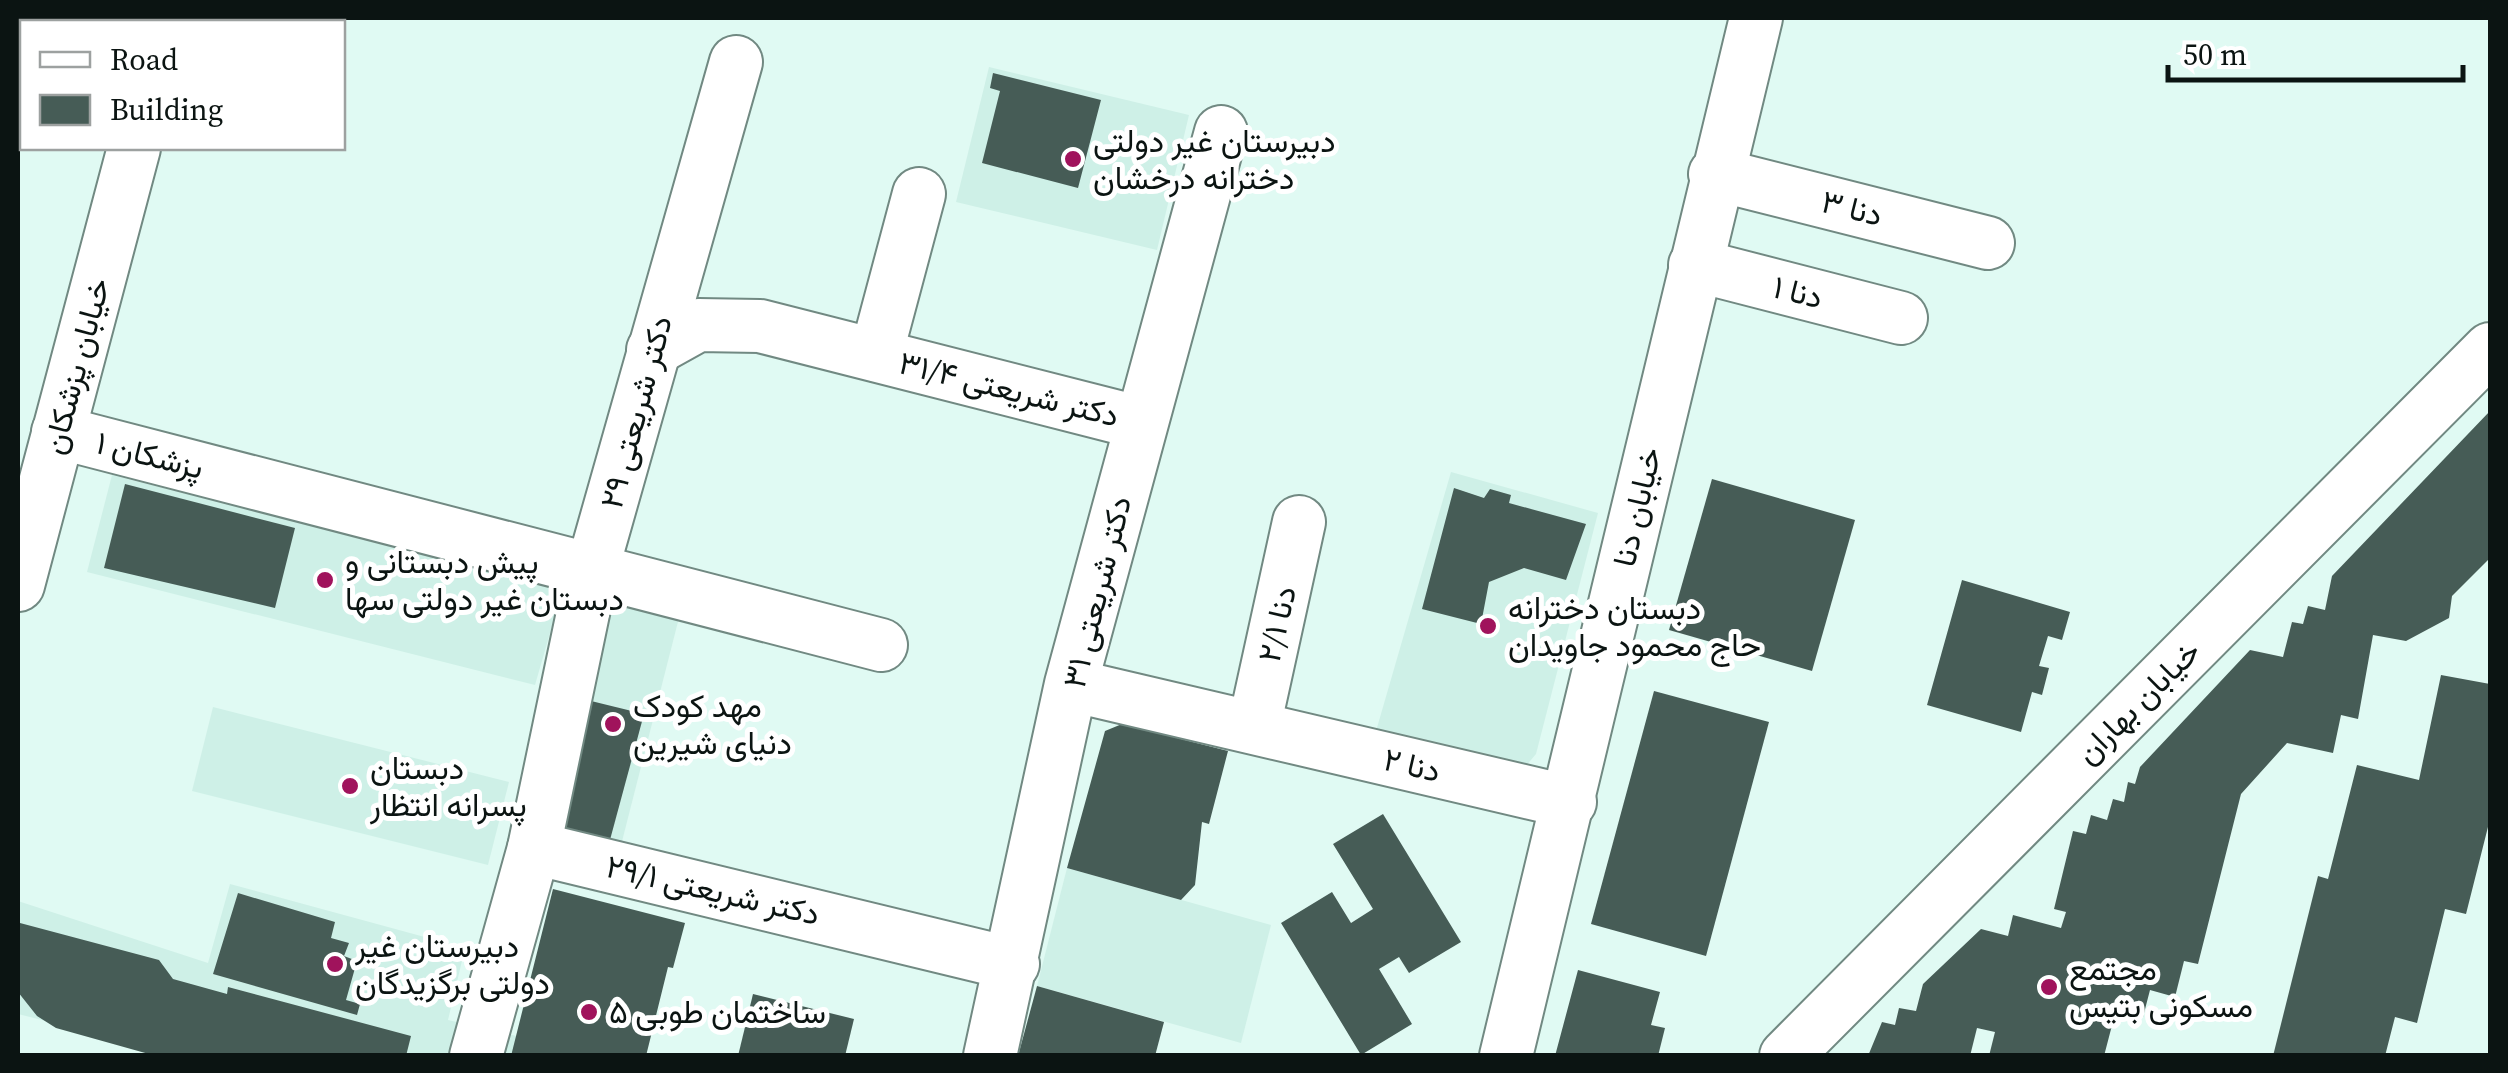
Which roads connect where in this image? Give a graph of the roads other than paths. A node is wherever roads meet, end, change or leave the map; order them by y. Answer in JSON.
{"nodes":[{"id":1,"x":1756,"y":18,"type":"edge"},
{"id":2,"x":736,"y":62,"type":"dead end"},
{"id":3,"x":1221,"y":132,"type":"dead end"},
{"id":4,"x":133,"y":150,"type":"edge"},
{"id":5,"x":1715,"y":174,"type":"junction"},
{"id":6,"x":920,"y":194,"type":"dead end"},
{"id":7,"x":1988,"y":242,"type":"dead end"},
{"id":8,"x":1694,"y":265,"type":"junction"},
{"id":9,"x":1901,"y":318,"type":"dead end"},
{"id":10,"x":2490,"y":348,"type":"edge"},
{"id":11,"x":653,"y":350,"type":"junction"},
{"id":12,"x":876,"y":356,"type":"junction"},
{"id":13,"x":1141,"y":422,"type":"junction"},
{"id":14,"x":58,"y":432,"type":"junction"},
{"id":15,"x":1300,"y":522,"type":"dead end"},
{"id":16,"x":592,"y":570,"type":"junction"},
{"id":17,"x":18,"y":586,"type":"edge"},
{"id":18,"x":881,"y":645,"type":"dead end"},
{"id":19,"x":1092,"y":690,"type":"dead end"},
{"id":20,"x":1254,"y":727,"type":"junction"},
{"id":21,"x":1570,"y":802,"type":"junction"},
{"id":22,"x":534,"y":848,"type":"junction"},
{"id":23,"x":1013,"y":964,"type":"junction"},
{"id":24,"x":476,"y":1056,"type":"edge"},
{"id":25,"x":990,"y":1056,"type":"edge"},
{"id":26,"x":1506,"y":1056,"type":"edge"},
{"id":27,"x":1786,"y":1056,"type":"edge"}],
"edges":[{"from":1,"to":5,"type":"street","name":"خیابان دنا"},
{"from":2,"to":11,"type":"street","name":"۲۹ دکتر شریعتی"},
{"from":3,"to":13,"type":"street","name":"۳۱ دکتر شریعتی"},
{"from":4,"to":14,"type":"street","name":"خیابان پزشکان"},
{"from":5,"to":7,"type":"street","name":"۳ دنا"},
{"from":5,"to":8,"type":"street","name":"خیابان دنا"},
{"from":6,"to":12,"type":"street"},
{"from":8,"to":9,"type":"street","name":"۱ دنا"},
{"from":8,"to":21,"type":"street","name":"خیابان دنا"},
{"from":10,"to":27,"type":"street","name":"خیابان بهاران"},
{"from":11,"to":12,"type":"street","name":"۳۱/۴ دکتر شریعتی"},
{"from":11,"to":16,"type":"street","name":"۲۹ دکتر شریعتی"},
{"from":12,"to":13,"type":"street","name":"۳۱/۴ دکتر شریعتی"},
{"from":13,"to":23,"type":"street","name":"۳۱ دکتر شریعتی"},
{"from":14,"to":16,"type":"street","name":"۱ پزشکان"},
{"from":14,"to":17,"type":"street","name":"خیابان پزشکان"},
{"from":15,"to":20,"type":"street","name":"۲/۱ دنا"},
{"from":16,"to":18,"type":"street","name":"۱ پزشکان"},
{"from":16,"to":22,"type":"street","name":"۲۹ دکتر شریعتی"},
{"from":19,"to":20,"type":"street","name":"۲ دنا"},
{"from":20,"to":21,"type":"street","name":"۲ دنا"},
{"from":21,"to":26,"type":"street","name":"خیابان دنا"},
{"from":22,"to":23,"type":"street","name":"۲۹/۱ دکتر شریعتی"},
{"from":22,"to":24,"type":"street","name":"۲۹ دکتر شریعتی"},
{"from":23,"to":25,"type":"street","name":"۳۱ دکتر شریعتی"}]}
